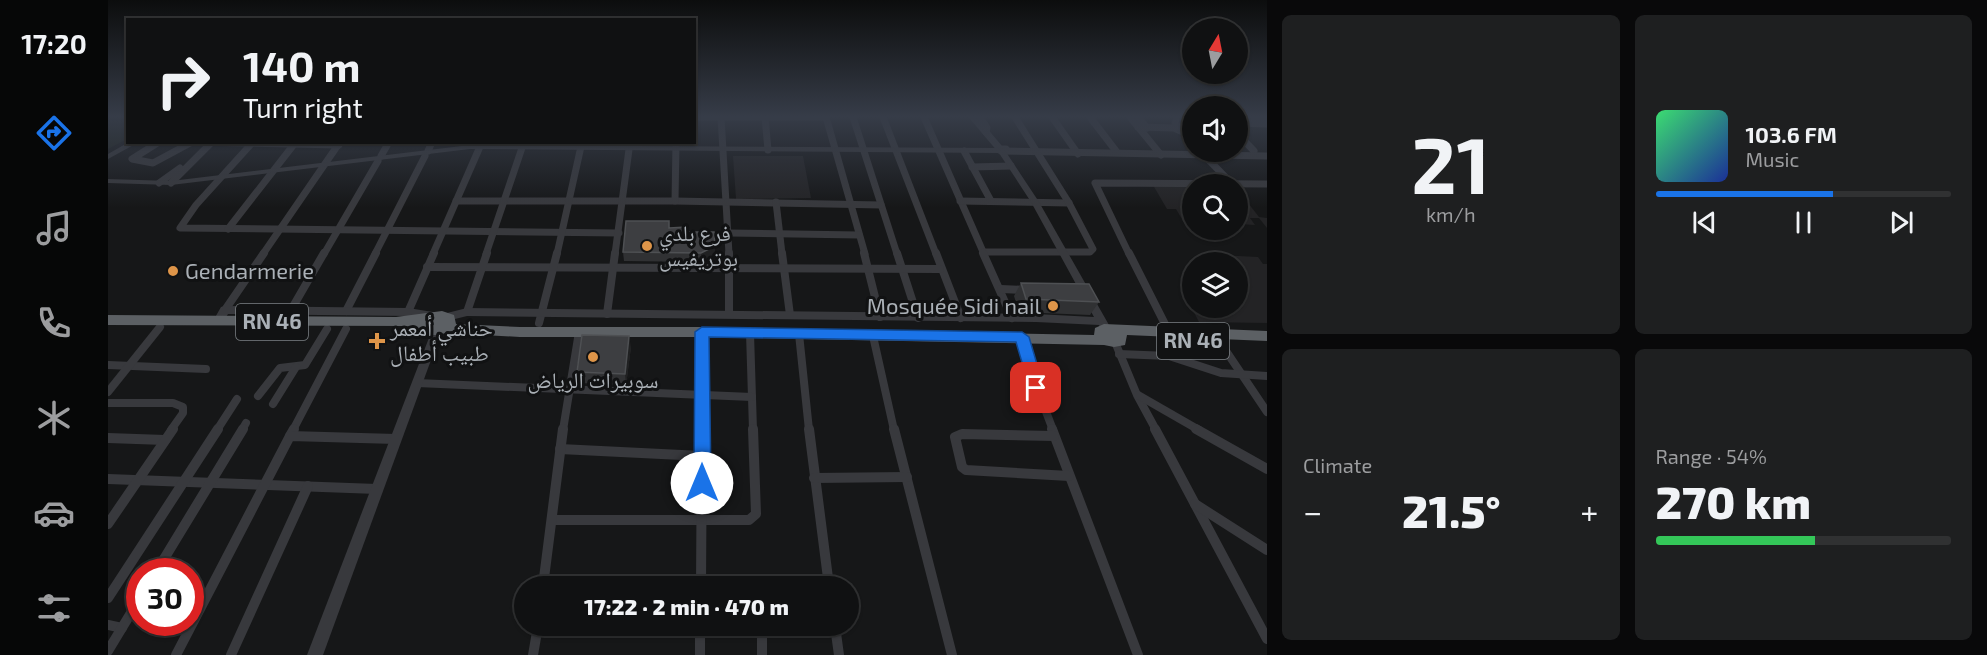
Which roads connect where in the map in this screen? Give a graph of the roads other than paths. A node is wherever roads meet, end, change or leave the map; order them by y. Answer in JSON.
{"nodes":[{"id":1,"x":126,"y":148,"type":"edge"},
{"id":2,"x":150,"y":148,"type":"edge"},
{"id":3,"x":182,"y":148,"type":"edge"},
{"id":4,"x":206,"y":148,"type":"edge"},
{"id":5,"x":248,"y":148,"type":"edge"},
{"id":6,"x":291,"y":148,"type":"edge"},
{"id":7,"x":337,"y":148,"type":"edge"},
{"id":8,"x":386,"y":148,"type":"edge"},
{"id":9,"x":429,"y":148,"type":"edge"},
{"id":10,"x":466,"y":148,"type":"edge"},
{"id":11,"x":477,"y":148,"type":"edge"},
{"id":12,"x":523,"y":148,"type":"edge"},
{"id":13,"x":581,"y":148,"type":"edge"},
{"id":14,"x":629,"y":148,"type":"edge"},
{"id":15,"x":676,"y":148,"type":"edge"},
{"id":16,"x":713,"y":148,"type":"edge"},
{"id":17,"x":723,"y":148,"type":"junction"},
{"id":18,"x":936,"y":148,"type":"edge"},
{"id":19,"x":997,"y":148,"type":"edge"},
{"id":20,"x":1035,"y":148,"type":"edge"},
{"id":21,"x":1074,"y":148,"type":"edge"},
{"id":22,"x":1113,"y":148,"type":"edge"},
{"id":23,"x":1158,"y":148,"type":"edge"},
{"id":24,"x":1159,"y":148,"type":"edge"},
{"id":25,"x":1251,"y":148,"type":"edge"},
{"id":26,"x":768,"y":150,"type":"joint"},
{"id":27,"x":836,"y":150,"type":"junction"},
{"id":28,"x":862,"y":150,"type":"junction"},
{"id":29,"x":896,"y":150,"type":"junction"},
{"id":30,"x":999,"y":150,"type":"junction"},
{"id":31,"x":937,"y":151,"type":"junction"},
{"id":32,"x":963,"y":151,"type":"junction"},
{"id":33,"x":1037,"y":151,"type":"junction"},
{"id":34,"x":1248,"y":151,"type":"edge"},
{"id":35,"x":1254,"y":151,"type":"junction"},
{"id":36,"x":1077,"y":152,"type":"junction"},
{"id":37,"x":1116,"y":152,"type":"junction"},
{"id":38,"x":1182,"y":152,"type":"edge"},
{"id":39,"x":1267,"y":152,"type":"edge"},
{"id":40,"x":426,"y":153,"type":"junction"},
{"id":41,"x":1163,"y":153,"type":"junction"},
{"id":42,"x":1182,"y":154,"type":"edge"},
{"id":43,"x":1248,"y":156,"type":"edge"},
{"id":44,"x":1267,"y":156,"type":"edge"},
{"id":45,"x":108,"y":157,"type":"edge"},
{"id":46,"x":195,"y":158,"type":"junction"},
{"id":47,"x":380,"y":159,"type":"junction"},
{"id":48,"x":1211,"y":162,"type":"edge"},
{"id":49,"x":326,"y":165,"type":"junction"},
{"id":50,"x":1011,"y":166,"type":"junction"},
{"id":51,"x":972,"y":167,"type":"junction"},
{"id":52,"x":274,"y":170,"type":"junction"},
{"id":53,"x":1222,"y":174,"type":"edge"},
{"id":54,"x":222,"y":177,"type":"junction"},
{"id":55,"x":108,"y":181,"type":"edge"},
{"id":56,"x":159,"y":183,"type":"junction"},
{"id":57,"x":171,"y":183,"type":"junction"},
{"id":58,"x":1182,"y":183,"type":"edge"},
{"id":59,"x":1248,"y":183,"type":"edge"},
{"id":60,"x":1267,"y":184,"type":"edge"},
{"id":61,"x":456,"y":201,"type":"junction"},
{"id":62,"x":504,"y":201,"type":"junction"},
{"id":63,"x":675,"y":201,"type":"junction"},
{"id":64,"x":960,"y":201,"type":"junction"},
{"id":65,"x":992,"y":201,"type":"junction"},
{"id":66,"x":570,"y":202,"type":"junction"},
{"id":67,"x":623,"y":202,"type":"junction"},
{"id":68,"x":727,"y":202,"type":"junction"},
{"id":69,"x":776,"y":202,"type":"junction"},
{"id":70,"x":1035,"y":202,"type":"junction"},
{"id":71,"x":850,"y":203,"type":"junction"},
{"id":72,"x":1069,"y":203,"type":"junction"},
{"id":73,"x":881,"y":205,"type":"junction"},
{"id":74,"x":282,"y":228,"type":"junction"},
{"id":75,"x":228,"y":229,"type":"junction"},
{"id":76,"x":337,"y":229,"type":"junction"},
{"id":77,"x":386,"y":230,"type":"junction"},
{"id":78,"x":443,"y":231,"type":"junction"},
{"id":79,"x":493,"y":231,"type":"junction"},
{"id":80,"x":619,"y":232,"type":"junction"},
{"id":81,"x":562,"y":233,"type":"junction"},
{"id":82,"x":729,"y":233,"type":"junction"},
{"id":83,"x":781,"y":234,"type":"junction"},
{"id":84,"x":859,"y":235,"type":"junction"},
{"id":85,"x":984,"y":252,"type":"junction"},
{"id":86,"x":1064,"y":253,"type":"junction"},
{"id":87,"x":553,"y":266,"type":"junction"},
{"id":88,"x":427,"y":267,"type":"junction"},
{"id":89,"x":482,"y":267,"type":"junction"},
{"id":90,"x":613,"y":267,"type":"junction"},
{"id":91,"x":730,"y":267,"type":"junction"},
{"id":92,"x":900,"y":268,"type":"junction"},
{"id":93,"x":786,"y":269,"type":"junction"},
{"id":94,"x":869,"y":269,"type":"junction"},
{"id":95,"x":940,"y":269,"type":"junction"},
{"id":96,"x":1001,"y":289,"type":"junction"},
{"id":97,"x":1037,"y":290,"type":"edge"},
{"id":98,"x":1073,"y":290,"type":"edge"},
{"id":99,"x":1085,"y":291,"type":"junction"},
{"id":100,"x":291,"y":310,"type":"junction"},
{"id":101,"x":346,"y":311,"type":"junction"},
{"id":102,"x":408,"y":312,"type":"junction"},
{"id":103,"x":467,"y":312,"type":"junction"},
{"id":104,"x":607,"y":314,"type":"junction"},
{"id":105,"x":729,"y":314,"type":"junction"},
{"id":106,"x":222,"y":315,"type":"junction"},
{"id":107,"x":790,"y":315,"type":"junction"},
{"id":108,"x":880,"y":317,"type":"junction"},
{"id":109,"x":540,"y":318,"type":"junction"},
{"id":110,"x":918,"y":318,"type":"junction"},
{"id":111,"x":961,"y":318,"type":"junction"},
{"id":112,"x":1012,"y":318,"type":"junction"},
{"id":113,"x":108,"y":320,"type":"edge"},
{"id":114,"x":441,"y":323,"type":"junction"},
{"id":115,"x":108,"y":327,"type":"edge"},
{"id":116,"x":160,"y":327,"type":"junction"},
{"id":117,"x":327,"y":329,"type":"junction"},
{"id":118,"x":346,"y":329,"type":"junction"},
{"id":119,"x":579,"y":332,"type":"junction"},
{"id":120,"x":702,"y":332,"type":"junction"},
{"id":121,"x":1169,"y":332,"type":"junction"},
{"id":122,"x":750,"y":333,"type":"junction"},
{"id":123,"x":799,"y":334,"type":"junction"},
{"id":124,"x":873,"y":336,"type":"junction"},
{"id":125,"x":1111,"y":336,"type":"junction"},
{"id":126,"x":1267,"y":336,"type":"edge"},
{"id":127,"x":1022,"y":337,"type":"junction"},
{"id":128,"x":1220,"y":342,"type":"junction"},
{"id":129,"x":1267,"y":343,"type":"edge"},
{"id":130,"x":108,"y":365,"type":"edge"},
{"id":131,"x":129,"y":366,"type":"junction"},
{"id":132,"x":296,"y":367,"type":"junction"},
{"id":133,"x":206,"y":369,"type":"dead end"},
{"id":134,"x":1241,"y":375,"type":"junction"},
{"id":135,"x":1267,"y":376,"type":"edge"},
{"id":136,"x":417,"y":383,"type":"junction"},
{"id":137,"x":569,"y":390,"type":"junction"},
{"id":138,"x":108,"y":392,"type":"edge"},
{"id":139,"x":1137,"y":395,"type":"junction"},
{"id":140,"x":258,"y":396,"type":"dead end"},
{"id":141,"x":701,"y":396,"type":"junction"},
{"id":142,"x":752,"y":397,"type":"junction"},
{"id":143,"x":237,"y":399,"type":"dead end"},
{"id":144,"x":108,"y":403,"type":"edge"},
{"id":145,"x":273,"y":404,"type":"dead end"},
{"id":146,"x":1267,"y":412,"type":"edge"},
{"id":147,"x":246,"y":423,"type":"dead end"},
{"id":148,"x":290,"y":436,"type":"junction"},
{"id":149,"x":1054,"y":436,"type":"junction"},
{"id":150,"x":108,"y":438,"type":"edge"},
{"id":151,"x":396,"y":439,"type":"junction"},
{"id":152,"x":165,"y":440,"type":"junction"},
{"id":153,"x":560,"y":449,"type":"junction"},
{"id":154,"x":702,"y":456,"type":"junction"},
{"id":155,"x":1267,"y":469,"type":"edge"},
{"id":156,"x":1069,"y":476,"type":"junction"},
{"id":157,"x":907,"y":477,"type":"junction"},
{"id":158,"x":814,"y":478,"type":"junction"},
{"id":159,"x":108,"y":479,"type":"edge"},
{"id":160,"x":138,"y":481,"type":"junction"},
{"id":161,"x":182,"y":481,"type":"junction"},
{"id":162,"x":209,"y":483,"type":"junction"},
{"id":163,"x":265,"y":484,"type":"junction"},
{"id":164,"x":308,"y":486,"type":"junction"},
{"id":165,"x":377,"y":489,"type":"junction"},
{"id":166,"x":1195,"y":504,"type":"junction"},
{"id":167,"x":553,"y":519,"type":"junction"},
{"id":168,"x":702,"y":519,"type":"junction"},
{"id":169,"x":108,"y":524,"type":"edge"},
{"id":170,"x":1267,"y":550,"type":"edge"},
{"id":171,"x":164,"y":558,"type":"edge"},
{"id":172,"x":544,"y":576,"type":"edge"},
{"id":173,"x":701,"y":576,"type":"edge"},
{"id":174,"x":828,"y":576,"type":"edge"},
{"id":175,"x":108,"y":598,"type":"edge"},
{"id":176,"x":126,"y":621,"type":"edge"},
{"id":177,"x":108,"y":625,"type":"edge"},
{"id":178,"x":122,"y":627,"type":"junction"},
{"id":179,"x":536,"y":636,"type":"edge"},
{"id":180,"x":700,"y":636,"type":"edge"},
{"id":181,"x":762,"y":636,"type":"edge"},
{"id":182,"x":836,"y":636,"type":"edge"},
{"id":183,"x":1267,"y":639,"type":"edge"},
{"id":184,"x":108,"y":651,"type":"edge"},
{"id":185,"x":176,"y":655,"type":"edge"},
{"id":186,"x":231,"y":655,"type":"edge"},
{"id":187,"x":315,"y":655,"type":"edge"},
{"id":188,"x":533,"y":655,"type":"edge"},
{"id":189,"x":700,"y":655,"type":"edge"},
{"id":190,"x":762,"y":655,"type":"edge"},
{"id":191,"x":839,"y":655,"type":"edge"},
{"id":192,"x":952,"y":655,"type":"edge"},
{"id":193,"x":1138,"y":655,"type":"edge"}],
"edges":[{"from":1,"to":45,"type":"street"},
{"from":2,"to":3,"type":"street"},
{"from":4,"to":46,"type":"street"},
{"from":5,"to":54,"type":"street"},
{"from":6,"to":52,"type":"street"},
{"from":7,"to":49,"type":"street"},
{"from":8,"to":47,"type":"street"},
{"from":9,"to":40,"type":"street"},
{"from":10,"to":40,"type":"street"},
{"from":11,"to":61,"type":"street"},
{"from":12,"to":62,"type":"street"},
{"from":13,"to":66,"type":"street"},
{"from":14,"to":67,"type":"street"},
{"from":15,"to":63,"type":"street"},
{"from":16,"to":17,"type":"street"},
{"from":17,"to":26,"type":"street"},
{"from":17,"to":68,"type":"street"},
{"from":18,"to":31,"type":"street"},
{"from":19,"to":30,"type":"street"},
{"from":20,"to":33,"type":"street"},
{"from":21,"to":36,"type":"street"},
{"from":22,"to":37,"type":"street"},
{"from":23,"to":41,"type":"street"},
{"from":24,"to":41,"type":"street"},
{"from":25,"to":35,"type":"street"},
{"from":26,"to":27,"type":"street"},
{"from":27,"to":28,"type":"street"},
{"from":27,"to":71,"type":"street"},
{"from":28,"to":29,"type":"street"},
{"from":28,"to":73,"type":"street"},
{"from":29,"to":31,"type":"street"},
{"from":29,"to":95,"type":"street"},
{"from":30,"to":32,"type":"street"},
{"from":30,"to":33,"type":"street"},
{"from":30,"to":50,"type":"street"},
{"from":31,"to":32,"type":"street"},
{"from":31,"to":64,"type":"street"},
{"from":32,"to":51,"type":"street"},
{"from":33,"to":36,"type":"street"},
{"from":33,"to":72,"type":"street"},
{"from":34,"to":35,"type":"street"},
{"from":35,"to":39,"type":"street"},
{"from":36,"to":37,"type":"street"},
{"from":36,"to":41,"type":"street"},
{"from":37,"to":41,"type":"street"},
{"from":38,"to":41,"type":"street"},
{"from":40,"to":47,"type":"street"},
{"from":40,"to":77,"type":"street"},
{"from":41,"to":42,"type":"street"},
{"from":43,"to":44,"type":"street"},
{"from":46,"to":56,"type":"street"},
{"from":46,"to":57,"type":"street"},
{"from":47,"to":49,"type":"street"},
{"from":47,"to":76,"type":"street"},
{"from":48,"to":53,"type":"street"},
{"from":49,"to":52,"type":"street"},
{"from":49,"to":74,"type":"street"},
{"from":50,"to":51,"type":"street"},
{"from":50,"to":70,"type":"street"},
{"from":51,"to":65,"type":"street"},
{"from":52,"to":54,"type":"street"},
{"from":52,"to":75,"type":"street"},
{"from":54,"to":57,"type":"street"},
{"from":54,"to":75,"type":"street"},
{"from":55,"to":56,"type":"street"},
{"from":56,"to":57,"type":"street"},
{"from":58,"to":121,"type":"street"},
{"from":59,"to":60,"type":"street"},
{"from":61,"to":62,"type":"street"},
{"from":61,"to":78,"type":"street"},
{"from":62,"to":66,"type":"street"},
{"from":62,"to":79,"type":"street"},
{"from":63,"to":67,"type":"street"},
{"from":63,"to":68,"type":"street"},
{"from":64,"to":65,"type":"street"},
{"from":64,"to":85,"type":"street"},
{"from":65,"to":70,"type":"street"},
{"from":66,"to":67,"type":"street"},
{"from":66,"to":81,"type":"street"},
{"from":67,"to":80,"type":"street"},
{"from":68,"to":69,"type":"street"},
{"from":68,"to":82,"type":"street"},
{"from":69,"to":71,"type":"street"},
{"from":69,"to":83,"type":"street"},
{"from":70,"to":72,"type":"street"},
{"from":70,"to":86,"type":"street"},
{"from":71,"to":73,"type":"street"},
{"from":71,"to":84,"type":"street"},
{"from":72,"to":86,"type":"street"},
{"from":73,"to":92,"type":"street"},
{"from":74,"to":75,"type":"street"},
{"from":74,"to":76,"type":"street"},
{"from":74,"to":106,"type":"street"},
{"from":76,"to":77,"type":"street"},
{"from":76,"to":100,"type":"street"},
{"from":77,"to":78,"type":"street"},
{"from":77,"to":101,"type":"street"},
{"from":78,"to":79,"type":"street"},
{"from":78,"to":88,"type":"street"},
{"from":79,"to":81,"type":"street"},
{"from":79,"to":89,"type":"street"},
{"from":80,"to":81,"type":"street"},
{"from":80,"to":90,"type":"street"},
{"from":81,"to":87,"type":"street"},
{"from":82,"to":83,"type":"street"},
{"from":82,"to":91,"type":"street"},
{"from":83,"to":84,"type":"street"},
{"from":83,"to":93,"type":"street"},
{"from":84,"to":94,"type":"street"},
{"from":85,"to":86,"type":"street"},
{"from":85,"to":96,"type":"street"},
{"from":86,"to":99,"type":"street"},
{"from":87,"to":89,"type":"street"},
{"from":87,"to":90,"type":"street"},
{"from":87,"to":109,"type":"street"},
{"from":88,"to":89,"type":"street"},
{"from":88,"to":102,"type":"street"},
{"from":89,"to":103,"type":"street"},
{"from":90,"to":91,"type":"street"},
{"from":90,"to":104,"type":"street"},
{"from":91,"to":93,"type":"street"},
{"from":91,"to":105,"type":"street"},
{"from":92,"to":94,"type":"street"},
{"from":92,"to":95,"type":"street"},
{"from":92,"to":110,"type":"street"},
{"from":93,"to":94,"type":"street"},
{"from":93,"to":107,"type":"street"},
{"from":94,"to":108,"type":"street"},
{"from":95,"to":111,"type":"street"},
{"from":96,"to":97,"type":"street"},
{"from":96,"to":112,"type":"street"},
{"from":98,"to":99,"type":"street"},
{"from":99,"to":125,"type":"street"},
{"from":100,"to":101,"type":"street"},
{"from":100,"to":106,"type":"street"},
{"from":101,"to":102,"type":"street"},
{"from":102,"to":114,"type":"street"},
{"from":103,"to":109,"type":"street"},
{"from":103,"to":114,"type":"street"},
{"from":104,"to":105,"type":"street"},
{"from":104,"to":109,"type":"street"},
{"from":105,"to":107,"type":"street"},
{"from":106,"to":113,"type":"highway","number":"RN 46"},
{"from":106,"to":114,"type":"highway","number":"RN 46"},
{"from":107,"to":108,"type":"street"},
{"from":108,"to":110,"type":"street"},
{"from":109,"to":114,"type":"highway","number":"RN 46"},
{"from":109,"to":125,"type":"highway","number":"RN 46"},
{"from":110,"to":111,"type":"street"},
{"from":111,"to":112,"type":"street"},
{"from":112,"to":125,"type":"street"},
{"from":114,"to":118,"type":"highway","number":"RN 46"},
{"from":114,"to":119,"type":"highway","number":"RN 46"},
{"from":114,"to":136,"type":"street"},
{"from":115,"to":116,"type":"highway","number":"RN 46"},
{"from":116,"to":117,"type":"highway","number":"RN 46"},
{"from":116,"to":131,"type":"street"},
{"from":117,"to":118,"type":"highway","number":"RN 46"},
{"from":117,"to":132,"type":"street"},
{"from":118,"to":148,"type":"street"},
{"from":119,"to":120,"type":"highway","number":"RN 46"},
{"from":119,"to":137,"type":"street"},
{"from":120,"to":122,"type":"highway","number":"RN 46"},
{"from":120,"to":141,"type":"street"},
{"from":121,"to":125,"type":"highway","number":"RN 46"},
{"from":121,"to":126,"type":"highway","number":"RN 46"},
{"from":122,"to":123,"type":"highway","number":"RN 46"},
{"from":122,"to":142,"type":"street"},
{"from":123,"to":124,"type":"highway","number":"RN 46"},
{"from":123,"to":158,"type":"street"},
{"from":124,"to":127,"type":"highway","number":"RN 46"},
{"from":124,"to":157,"type":"street"},
{"from":125,"to":127,"type":"highway","number":"RN 46"},
{"from":125,"to":128,"type":"highway","number":"RN 46"},
{"from":125,"to":134,"type":"street"},
{"from":125,"to":139,"type":"street"},
{"from":127,"to":149,"type":"street"},
{"from":128,"to":129,"type":"highway","number":"RN 46"},
{"from":128,"to":134,"type":"street"},
{"from":130,"to":131,"type":"street"},
{"from":131,"to":133,"type":"street"},
{"from":131,"to":138,"type":"street"},
{"from":132,"to":140,"type":"street"},
{"from":132,"to":145,"type":"street"},
{"from":134,"to":135,"type":"street"},
{"from":134,"to":146,"type":"street"},
{"from":136,"to":137,"type":"street"},
{"from":136,"to":151,"type":"street"},
{"from":137,"to":141,"type":"street"},
{"from":137,"to":153,"type":"street"},
{"from":139,"to":155,"type":"street"},
{"from":139,"to":166,"type":"street"},
{"from":141,"to":142,"type":"street"},
{"from":141,"to":154,"type":"street"},
{"from":142,"to":168,"type":"street"},
{"from":143,"to":161,"type":"street"},
{"from":144,"to":152,"type":"street"},
{"from":147,"to":162,"type":"street"},
{"from":148,"to":151,"type":"street"},
{"from":148,"to":163,"type":"street"},
{"from":149,"to":156,"type":"street"},
{"from":149,"to":156,"type":"street"},
{"from":150,"to":152,"type":"street"},
{"from":151,"to":165,"type":"street"},
{"from":152,"to":160,"type":"street"},
{"from":153,"to":154,"type":"street"},
{"from":153,"to":167,"type":"street"},
{"from":154,"to":168,"type":"street"},
{"from":156,"to":193,"type":"street"},
{"from":157,"to":158,"type":"street"},
{"from":157,"to":192,"type":"street"},
{"from":158,"to":174,"type":"street"},
{"from":159,"to":160,"type":"street"},
{"from":160,"to":161,"type":"street"},
{"from":160,"to":169,"type":"street"},
{"from":161,"to":162,"type":"street"},
{"from":161,"to":175,"type":"street"},
{"from":162,"to":163,"type":"street"},
{"from":162,"to":171,"type":"street"},
{"from":163,"to":164,"type":"street"},
{"from":163,"to":185,"type":"street"},
{"from":164,"to":165,"type":"street"},
{"from":164,"to":186,"type":"street"},
{"from":165,"to":187,"type":"street"},
{"from":166,"to":170,"type":"street"},
{"from":166,"to":183,"type":"street"},
{"from":167,"to":168,"type":"street"},
{"from":167,"to":172,"type":"street"},
{"from":168,"to":173,"type":"street"},
{"from":176,"to":178,"type":"street"},
{"from":177,"to":178,"type":"street"},
{"from":178,"to":184,"type":"street"},
{"from":179,"to":188,"type":"street"},
{"from":180,"to":189,"type":"street"},
{"from":181,"to":190,"type":"street"},
{"from":182,"to":191,"type":"street"}]}
